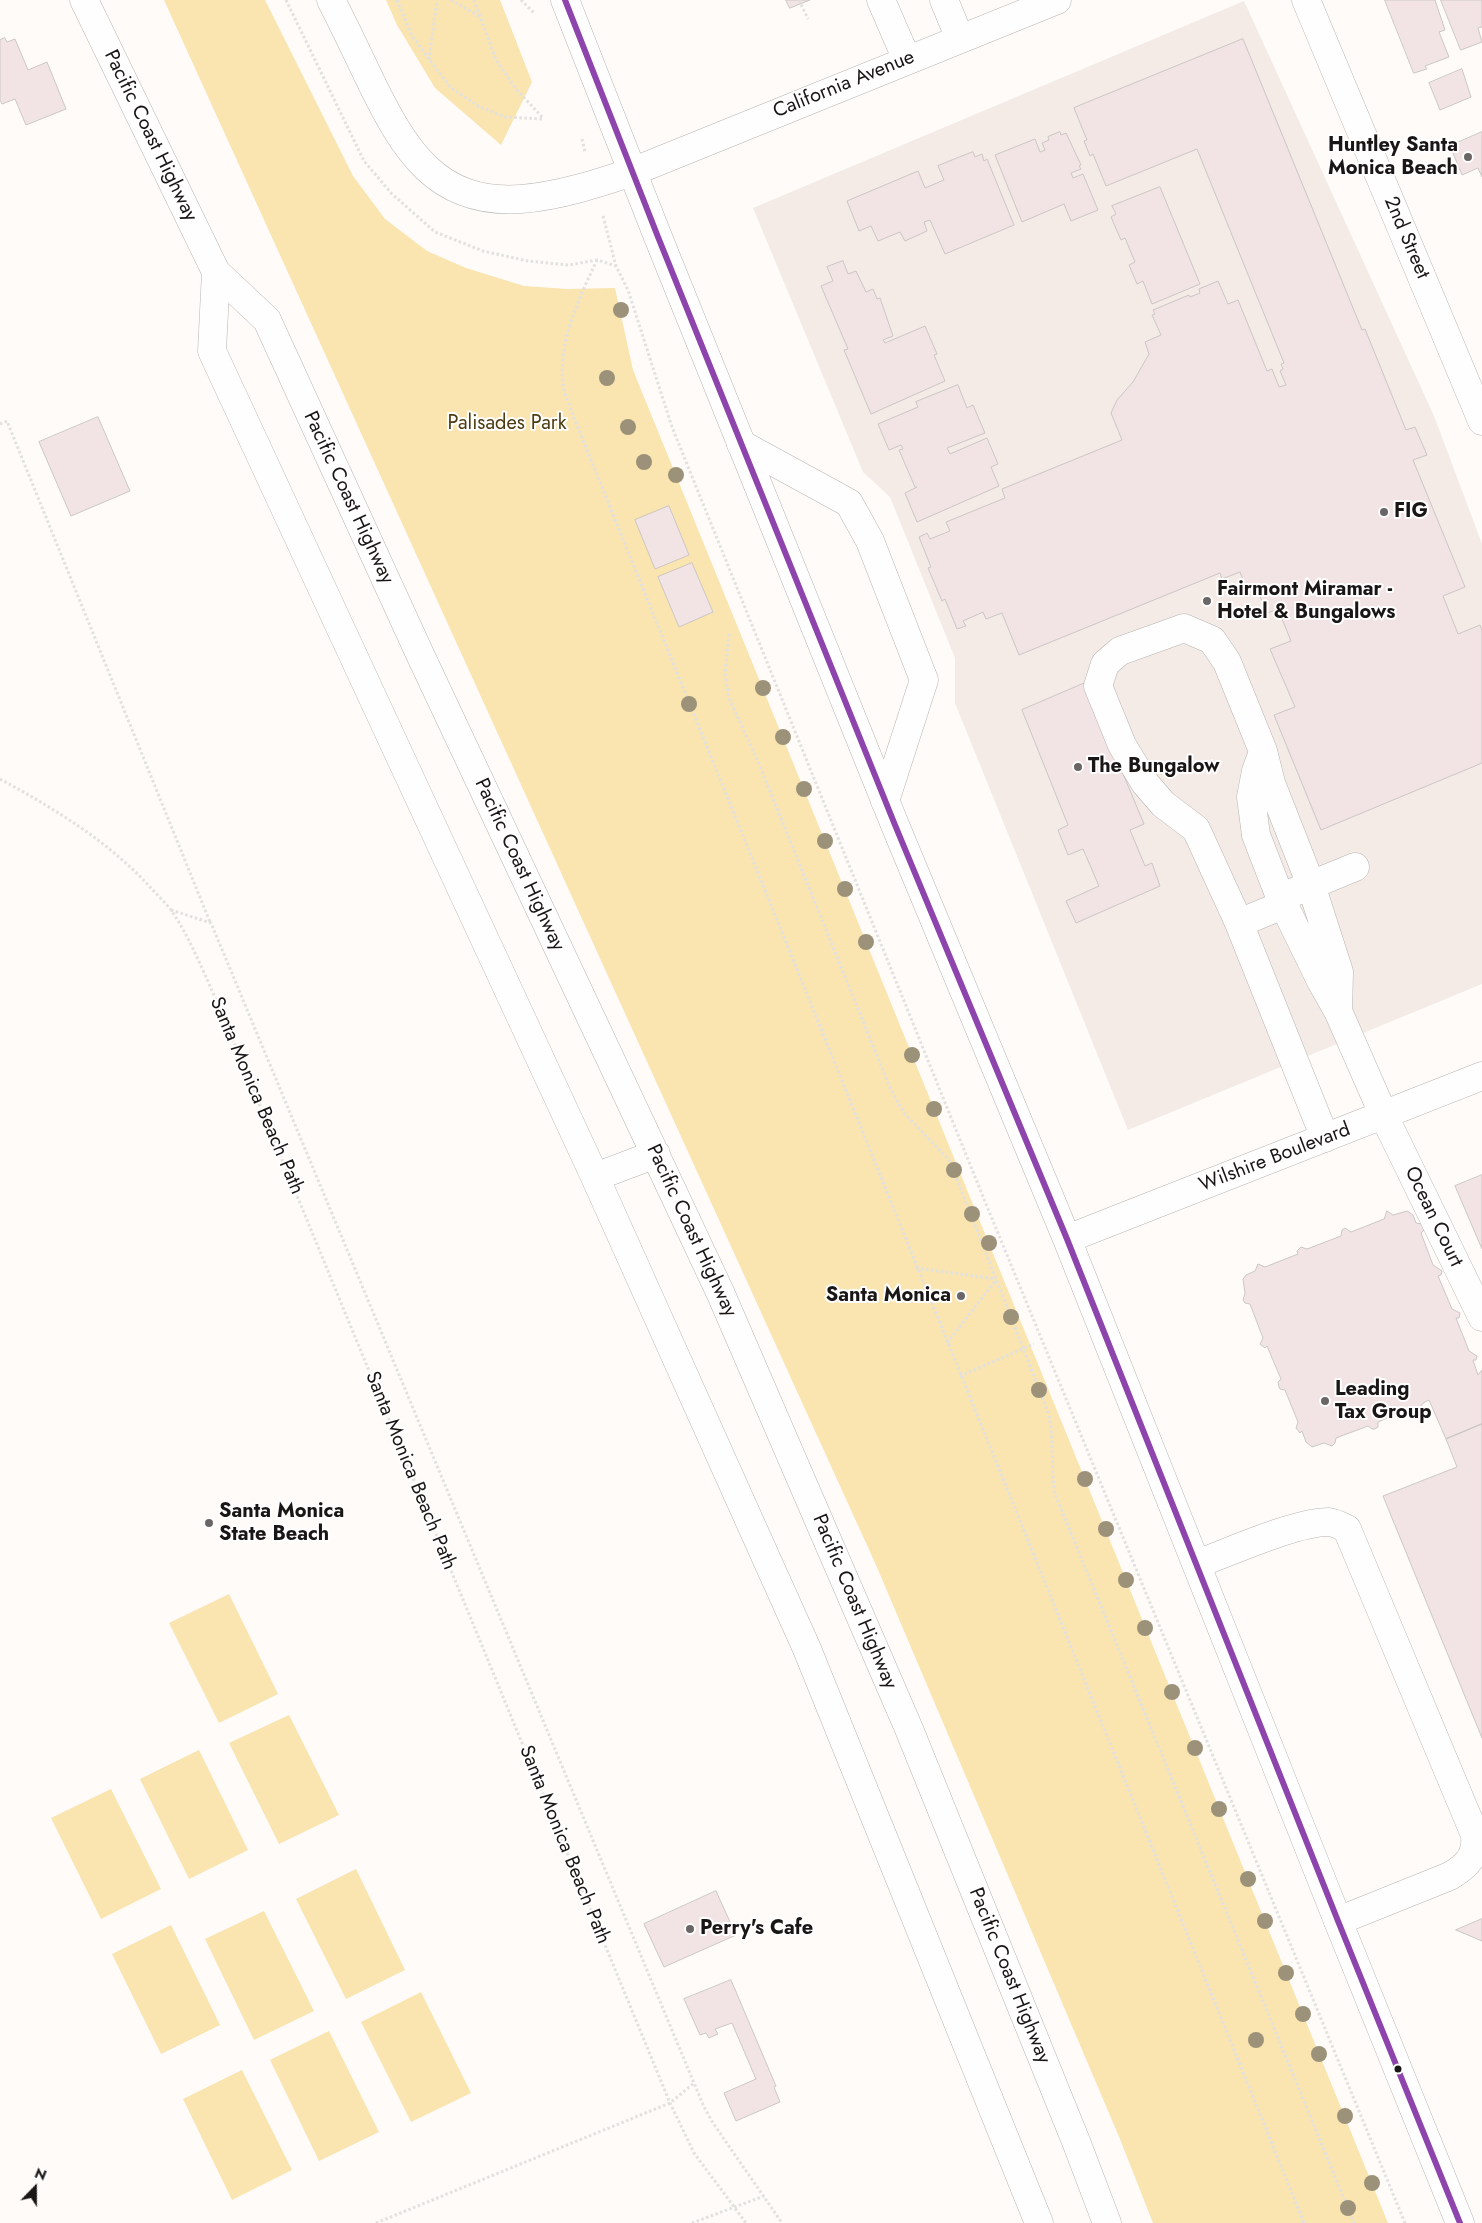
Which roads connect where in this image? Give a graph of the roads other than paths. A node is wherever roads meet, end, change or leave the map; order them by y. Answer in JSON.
{"nodes":[{"id":1,"x":84,"y":0,"type":"edge"},
{"id":2,"x":331,"y":0,"type":"edge"},
{"id":3,"x":565,"y":0,"type":"edge"},
{"id":4,"x":881,"y":0,"type":"edge"},
{"id":5,"x":944,"y":0,"type":"edge"},
{"id":6,"x":1057,"y":0,"type":"edge"},
{"id":7,"x":1306,"y":0,"type":"edge"},
{"id":8,"x":960,"y":39,"type":"junction"},
{"id":9,"x":907,"y":60,"type":"junction"},
{"id":10,"x":632,"y":172,"type":"junction"},
{"id":11,"x":216,"y":272,"type":"junction"},
{"id":12,"x":1480,"y":413,"type":"edge"},
{"id":13,"x":741,"y":444,"type":"junction"},
{"id":14,"x":1263,"y":751,"type":"junction"},
{"id":15,"x":885,"y":800,"type":"junction"},
{"id":16,"x":1355,"y":867,"type":"dead end"},
{"id":17,"x":1311,"y":885,"type":"junction"},
{"id":18,"x":1282,"y":901,"type":"junction"},
{"id":19,"x":1239,"y":923,"type":"junction"},
{"id":20,"x":1338,"y":1011,"type":"junction"},
{"id":21,"x":1482,"y":1076,"type":"edge"},
{"id":22,"x":1384,"y":1116,"type":"junction"},
{"id":23,"x":1325,"y":1138,"type":"junction"},
{"id":24,"x":656,"y":1154,"type":"junction"},
{"id":25,"x":595,"y":1177,"type":"junction"},
{"id":26,"x":1067,"y":1239,"type":"junction"},
{"id":27,"x":1482,"y":1317,"type":"edge"},
{"id":28,"x":1197,"y":1564,"type":"junction"},
{"id":29,"x":1338,"y":1921,"type":"junction"},
{"id":30,"x":1039,"y":2223,"type":"edge"},
{"id":31,"x":1106,"y":2223,"type":"edge"},
{"id":32,"x":1460,"y":2223,"type":"edge"}],
"edges":[{"from":1,"to":11,"type":"main road","name":"Pacific Coast Highway"},
{"from":2,"to":10,"type":"main road","name":"California Avenue"},
{"from":3,"to":10,"type":"main road"},
{"from":4,"to":9,"type":"main road"},
{"from":5,"to":8,"type":"main road"},
{"from":6,"to":8,"type":"main road","name":"California Avenue"},
{"from":7,"to":12,"type":"main road","name":"2nd Street"},
{"from":8,"to":9,"type":"main road","name":"California Avenue"},
{"from":9,"to":10,"type":"main road","name":"California Avenue"},
{"from":10,"to":13,"type":"main road"},
{"from":11,"to":24,"type":"main road","name":"Pacific Coast Highway"},
{"from":11,"to":25,"type":"main road","name":"Pacific Coast Highway"},
{"from":13,"to":15,"type":"main road"},
{"from":13,"to":15,"type":"main road"},
{"from":14,"to":17,"type":"main road"},
{"from":14,"to":18,"type":"main road","name":"Ocean Court"},
{"from":14,"to":19,"type":"main road"},
{"from":15,"to":26,"type":"main road"},
{"from":16,"to":17,"type":"main road"},
{"from":17,"to":18,"type":"main road"},
{"from":17,"to":20,"type":"main road"},
{"from":18,"to":19,"type":"main road"},
{"from":18,"to":20,"type":"main road","name":"Ocean Court"},
{"from":19,"to":23,"type":"main road"},
{"from":20,"to":22,"type":"main road","name":"Ocean Court"},
{"from":21,"to":22,"type":"main road","name":"Wilshire Boulevard"},
{"from":22,"to":23,"type":"main road","name":"Wilshire Boulevard"},
{"from":22,"to":27,"type":"main road","name":"Ocean Court"},
{"from":23,"to":26,"type":"main road","name":"Wilshire Boulevard"},
{"from":24,"to":25,"type":"main road"},
{"from":24,"to":31,"type":"main road","name":"Pacific Coast Highway"},
{"from":25,"to":30,"type":"main road","name":"Pacific Coast Highway"},
{"from":26,"to":28,"type":"main road"},
{"from":28,"to":29,"type":"main road"},
{"from":28,"to":29,"type":"main road"},
{"from":29,"to":32,"type":"main road"}]}
